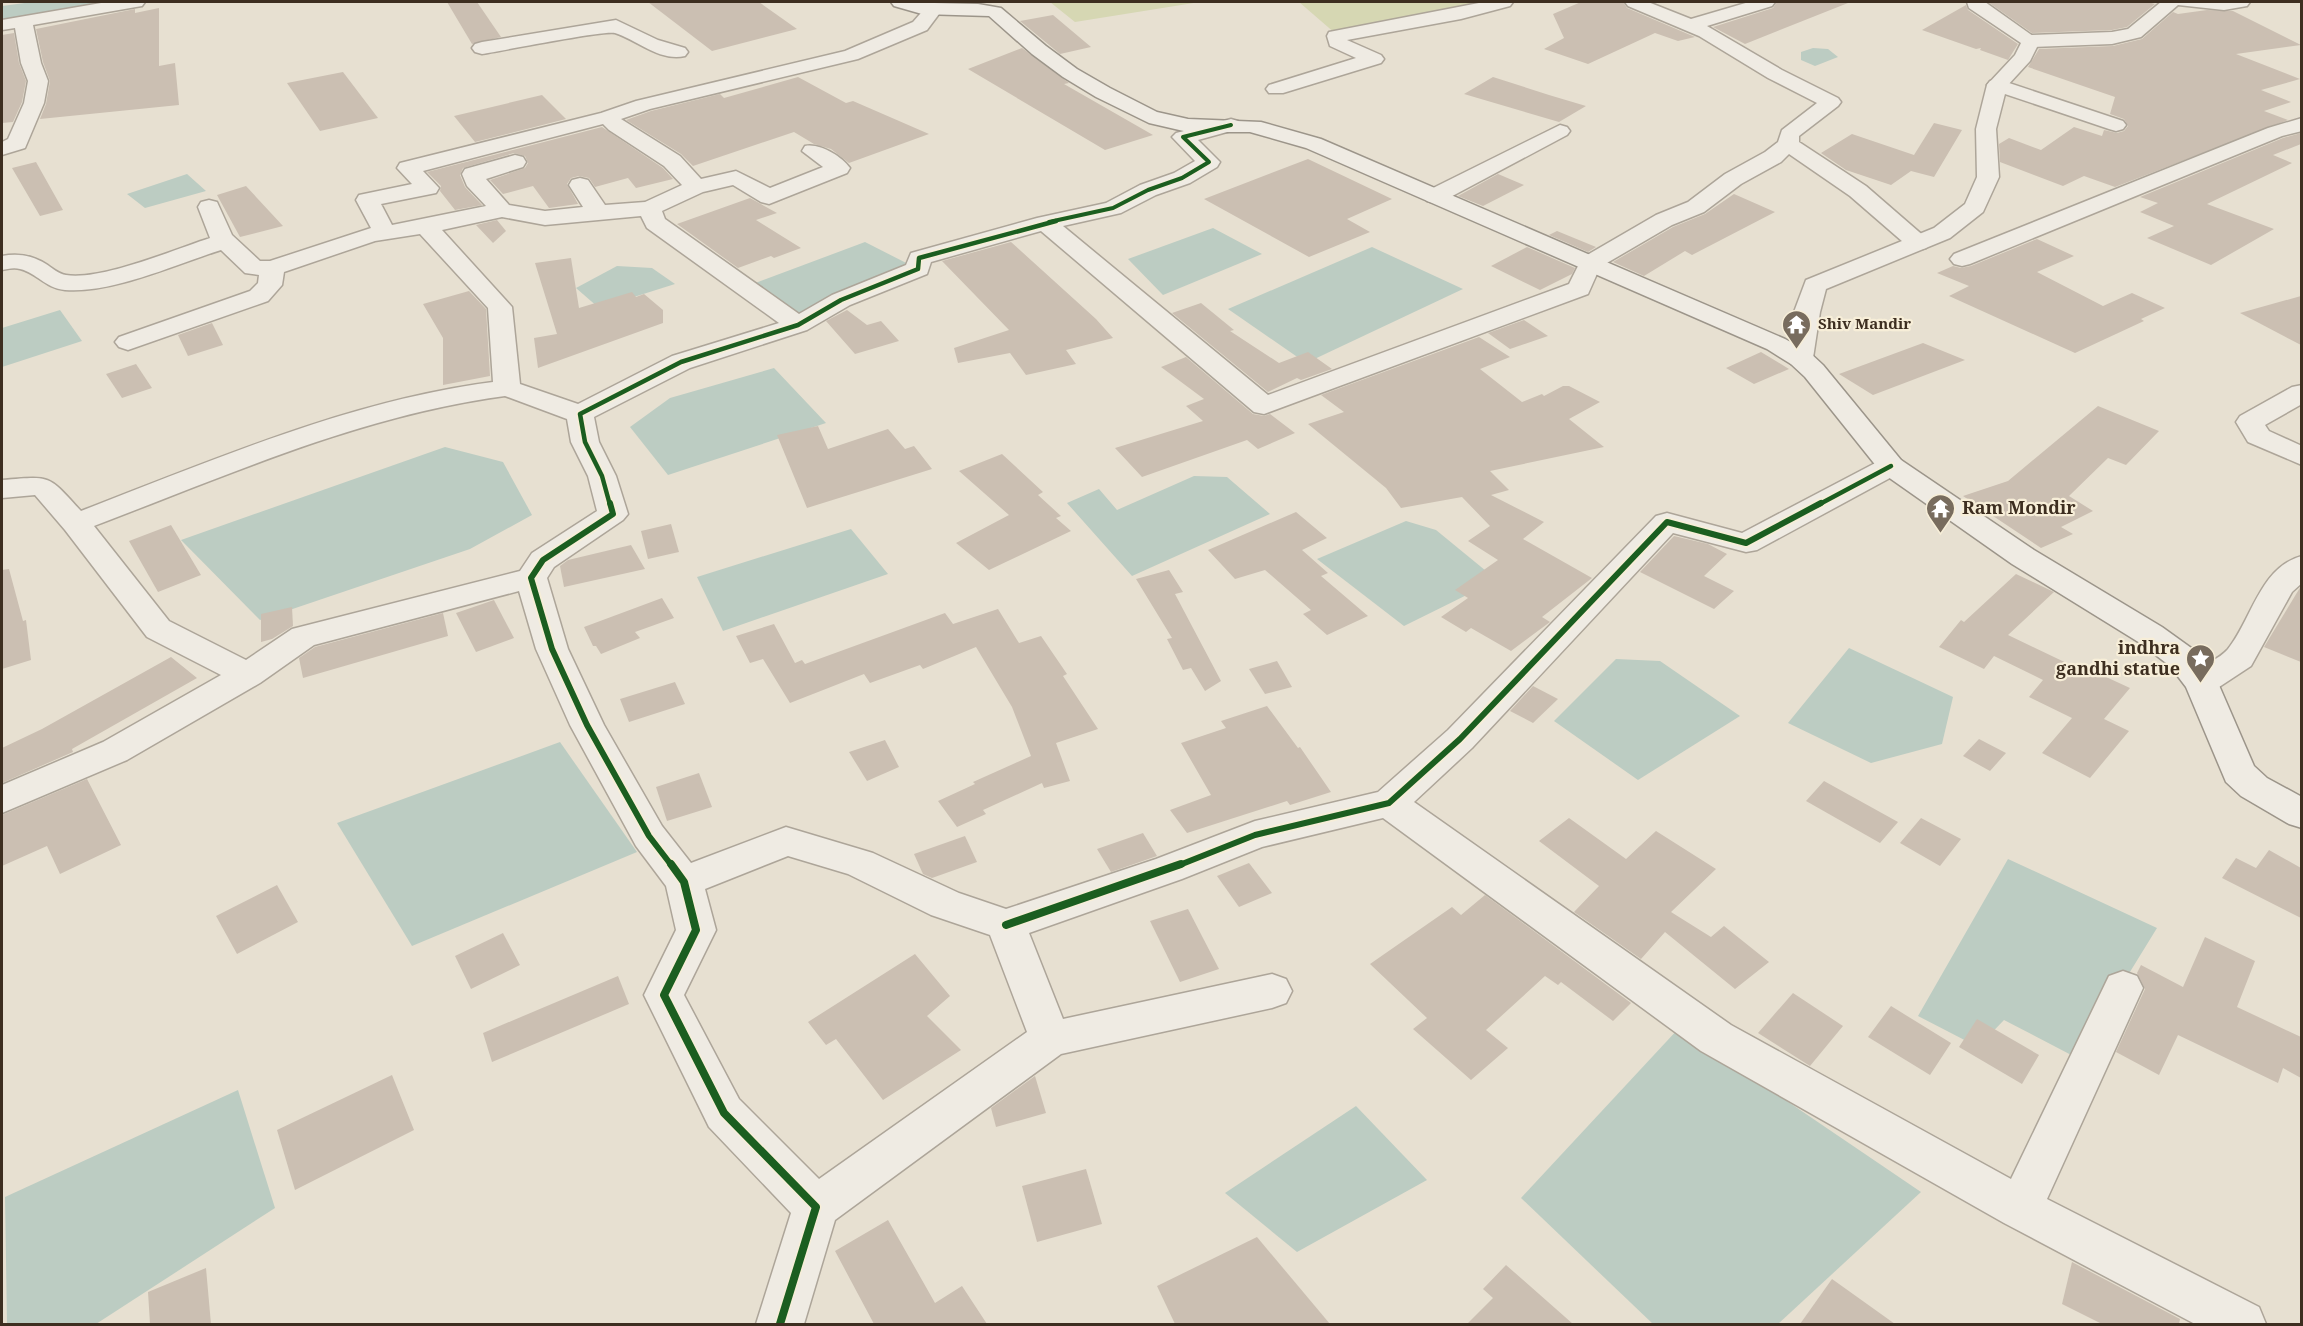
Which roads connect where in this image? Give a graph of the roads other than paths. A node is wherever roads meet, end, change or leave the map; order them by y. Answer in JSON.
{"nodes":[{"id":1,"x":136,"y":2,"type":"edge"},
{"id":2,"x":1634,"y":2,"type":"edge"},
{"id":3,"x":1766,"y":2,"type":"edge"},
{"id":4,"x":1976,"y":2,"type":"edge"},
{"id":5,"x":2171,"y":2,"type":"edge"},
{"id":6,"x":2185,"y":2,"type":"edge"},
{"id":7,"x":2241,"y":2,"type":"edge"},
{"id":8,"x":1489,"y":3,"type":"edge"},
{"id":9,"x":915,"y":4,"type":"edge"},
{"id":10,"x":23,"y":20,"type":"junction"},
{"id":11,"x":2,"y":25,"type":"edge"},
{"id":12,"x":1691,"y":26,"type":"junction"},
{"id":13,"x":2031,"y":42,"type":"junction"},
{"id":14,"x":482,"y":48,"type":"dead end"},
{"id":15,"x":678,"y":52,"type":"dead end"},
{"id":16,"x":1997,"y":85,"type":"junction"},
{"id":17,"x":1276,"y":89,"type":"dead end"},
{"id":18,"x":614,"y":123,"type":"junction"},
{"id":19,"x":2301,"y":124,"type":"edge"},
{"id":20,"x":1232,"y":125,"type":"junction"},
{"id":21,"x":2116,"y":125,"type":"dead end"},
{"id":22,"x":1560,"y":131,"type":"dead end"},
{"id":23,"x":2275,"y":132,"type":"junction"},
{"id":24,"x":2301,"y":142,"type":"edge"},
{"id":25,"x":1788,"y":144,"type":"junction"},
{"id":26,"x":2,"y":149,"type":"edge"},
{"id":27,"x":813,"y":151,"type":"dead end"},
{"id":28,"x":580,"y":184,"type":"dead end"},
{"id":29,"x":696,"y":187,"type":"junction"},
{"id":30,"x":1435,"y":196,"type":"junction"},
{"id":31,"x":209,"y":207,"type":"dead end"},
{"id":32,"x":649,"y":208,"type":"junction"},
{"id":33,"x":502,"y":210,"type":"junction"},
{"id":34,"x":597,"y":212,"type":"junction"},
{"id":35,"x":1045,"y":223,"type":"junction"},
{"id":36,"x":426,"y":226,"type":"junction"},
{"id":37,"x":385,"y":233,"type":"junction"},
{"id":38,"x":224,"y":241,"type":"junction"},
{"id":39,"x":1918,"y":243,"type":"junction"},
{"id":40,"x":1962,"y":259,"type":"dead end"},
{"id":41,"x":2,"y":263,"type":"edge"},
{"id":42,"x":1590,"y":263,"type":"junction"},
{"id":43,"x":272,"y":268,"type":"junction"},
{"id":44,"x":798,"y":325,"type":"junction"},
{"id":45,"x":128,"y":342,"type":"dead end"},
{"id":46,"x":1800,"y":358,"type":"junction"},
{"id":47,"x":507,"y":388,"type":"junction"},
{"id":48,"x":2301,"y":393,"type":"edge"},
{"id":49,"x":580,"y":414,"type":"junction"},
{"id":50,"x":2301,"y":456,"type":"edge"},
{"id":51,"x":1891,"y":466,"type":"junction"},
{"id":52,"x":2,"y":489,"type":"edge"},
{"id":53,"x":76,"y":523,"type":"junction"},
{"id":54,"x":2301,"y":566,"type":"edge"},
{"id":55,"x":531,"y":578,"type":"junction"},
{"id":56,"x":248,"y":675,"type":"junction"},
{"id":57,"x":2201,"y":683,"type":"junction"},
{"id":58,"x":2,"y":800,"type":"edge"},
{"id":59,"x":1389,"y":803,"type":"junction"},
{"id":60,"x":2301,"y":814,"type":"edge"},
{"id":61,"x":684,"y":882,"type":"junction"},
{"id":62,"x":1006,"y":926,"type":"junction"},
{"id":63,"x":2124,"y":988,"type":"dead end"},
{"id":64,"x":1272,"y":991,"type":"dead end"},
{"id":65,"x":1050,"y":1039,"type":"junction"},
{"id":66,"x":816,"y":1207,"type":"junction"},
{"id":67,"x":2020,"y":1208,"type":"junction"},
{"id":68,"x":780,"y":1324,"type":"edge"},
{"id":69,"x":2242,"y":1324,"type":"edge"}],
"edges":[{"from":1,"to":10,"type":"street"},
{"from":2,"to":12,"type":"street"},
{"from":3,"to":12,"type":"street"},
{"from":4,"to":13,"type":"street"},
{"from":5,"to":13,"type":"street"},
{"from":6,"to":7,"type":"street"},
{"from":8,"to":17,"type":"street"},
{"from":9,"to":18,"type":"street"},
{"from":9,"to":20,"type":"street"},
{"from":10,"to":11,"type":"street"},
{"from":10,"to":26,"type":"street"},
{"from":12,"to":25,"type":"street"},
{"from":13,"to":16,"type":"street"},
{"from":14,"to":15,"type":"street"},
{"from":16,"to":21,"type":"street"},
{"from":16,"to":39,"type":"street"},
{"from":18,"to":29,"type":"street"},
{"from":18,"to":33,"type":"street"},
{"from":18,"to":37,"type":"street"},
{"from":19,"to":23,"type":"street"},
{"from":20,"to":30,"type":"street"},
{"from":20,"to":35,"type":"street"},
{"from":22,"to":30,"type":"street"},
{"from":23,"to":24,"type":"street"},
{"from":23,"to":40,"type":"street"},
{"from":25,"to":39,"type":"street"},
{"from":25,"to":42,"type":"street"},
{"from":27,"to":29,"type":"street"},
{"from":28,"to":34,"type":"street"},
{"from":29,"to":32,"type":"street"},
{"from":30,"to":42,"type":"street"},
{"from":31,"to":38,"type":"street"},
{"from":32,"to":34,"type":"street"},
{"from":32,"to":44,"type":"street"},
{"from":33,"to":34,"type":"street"},
{"from":33,"to":36,"type":"street"},
{"from":35,"to":42,"type":"street"},
{"from":35,"to":44,"type":"street"},
{"from":36,"to":37,"type":"street"},
{"from":36,"to":47,"type":"street"},
{"from":37,"to":43,"type":"street"},
{"from":38,"to":41,"type":"street"},
{"from":38,"to":43,"type":"street"},
{"from":39,"to":46,"type":"street"},
{"from":42,"to":46,"type":"street"},
{"from":43,"to":45,"type":"street"},
{"from":44,"to":49,"type":"street"},
{"from":46,"to":51,"type":"street"},
{"from":47,"to":49,"type":"street"},
{"from":47,"to":53,"type":"street"},
{"from":48,"to":50,"type":"street"},
{"from":49,"to":55,"type":"street"},
{"from":51,"to":57,"type":"street"},
{"from":51,"to":59,"type":"street"},
{"from":52,"to":53,"type":"street"},
{"from":53,"to":56,"type":"street"},
{"from":54,"to":57,"type":"street"},
{"from":55,"to":56,"type":"street"},
{"from":55,"to":61,"type":"street"},
{"from":56,"to":58,"type":"street"},
{"from":57,"to":60,"type":"street"},
{"from":59,"to":62,"type":"street"},
{"from":59,"to":67,"type":"street"},
{"from":61,"to":62,"type":"street"},
{"from":61,"to":66,"type":"street"},
{"from":62,"to":65,"type":"street"},
{"from":63,"to":67,"type":"street"},
{"from":64,"to":65,"type":"street"},
{"from":65,"to":66,"type":"street"},
{"from":66,"to":68,"type":"street"},
{"from":67,"to":69,"type":"street"}]}
